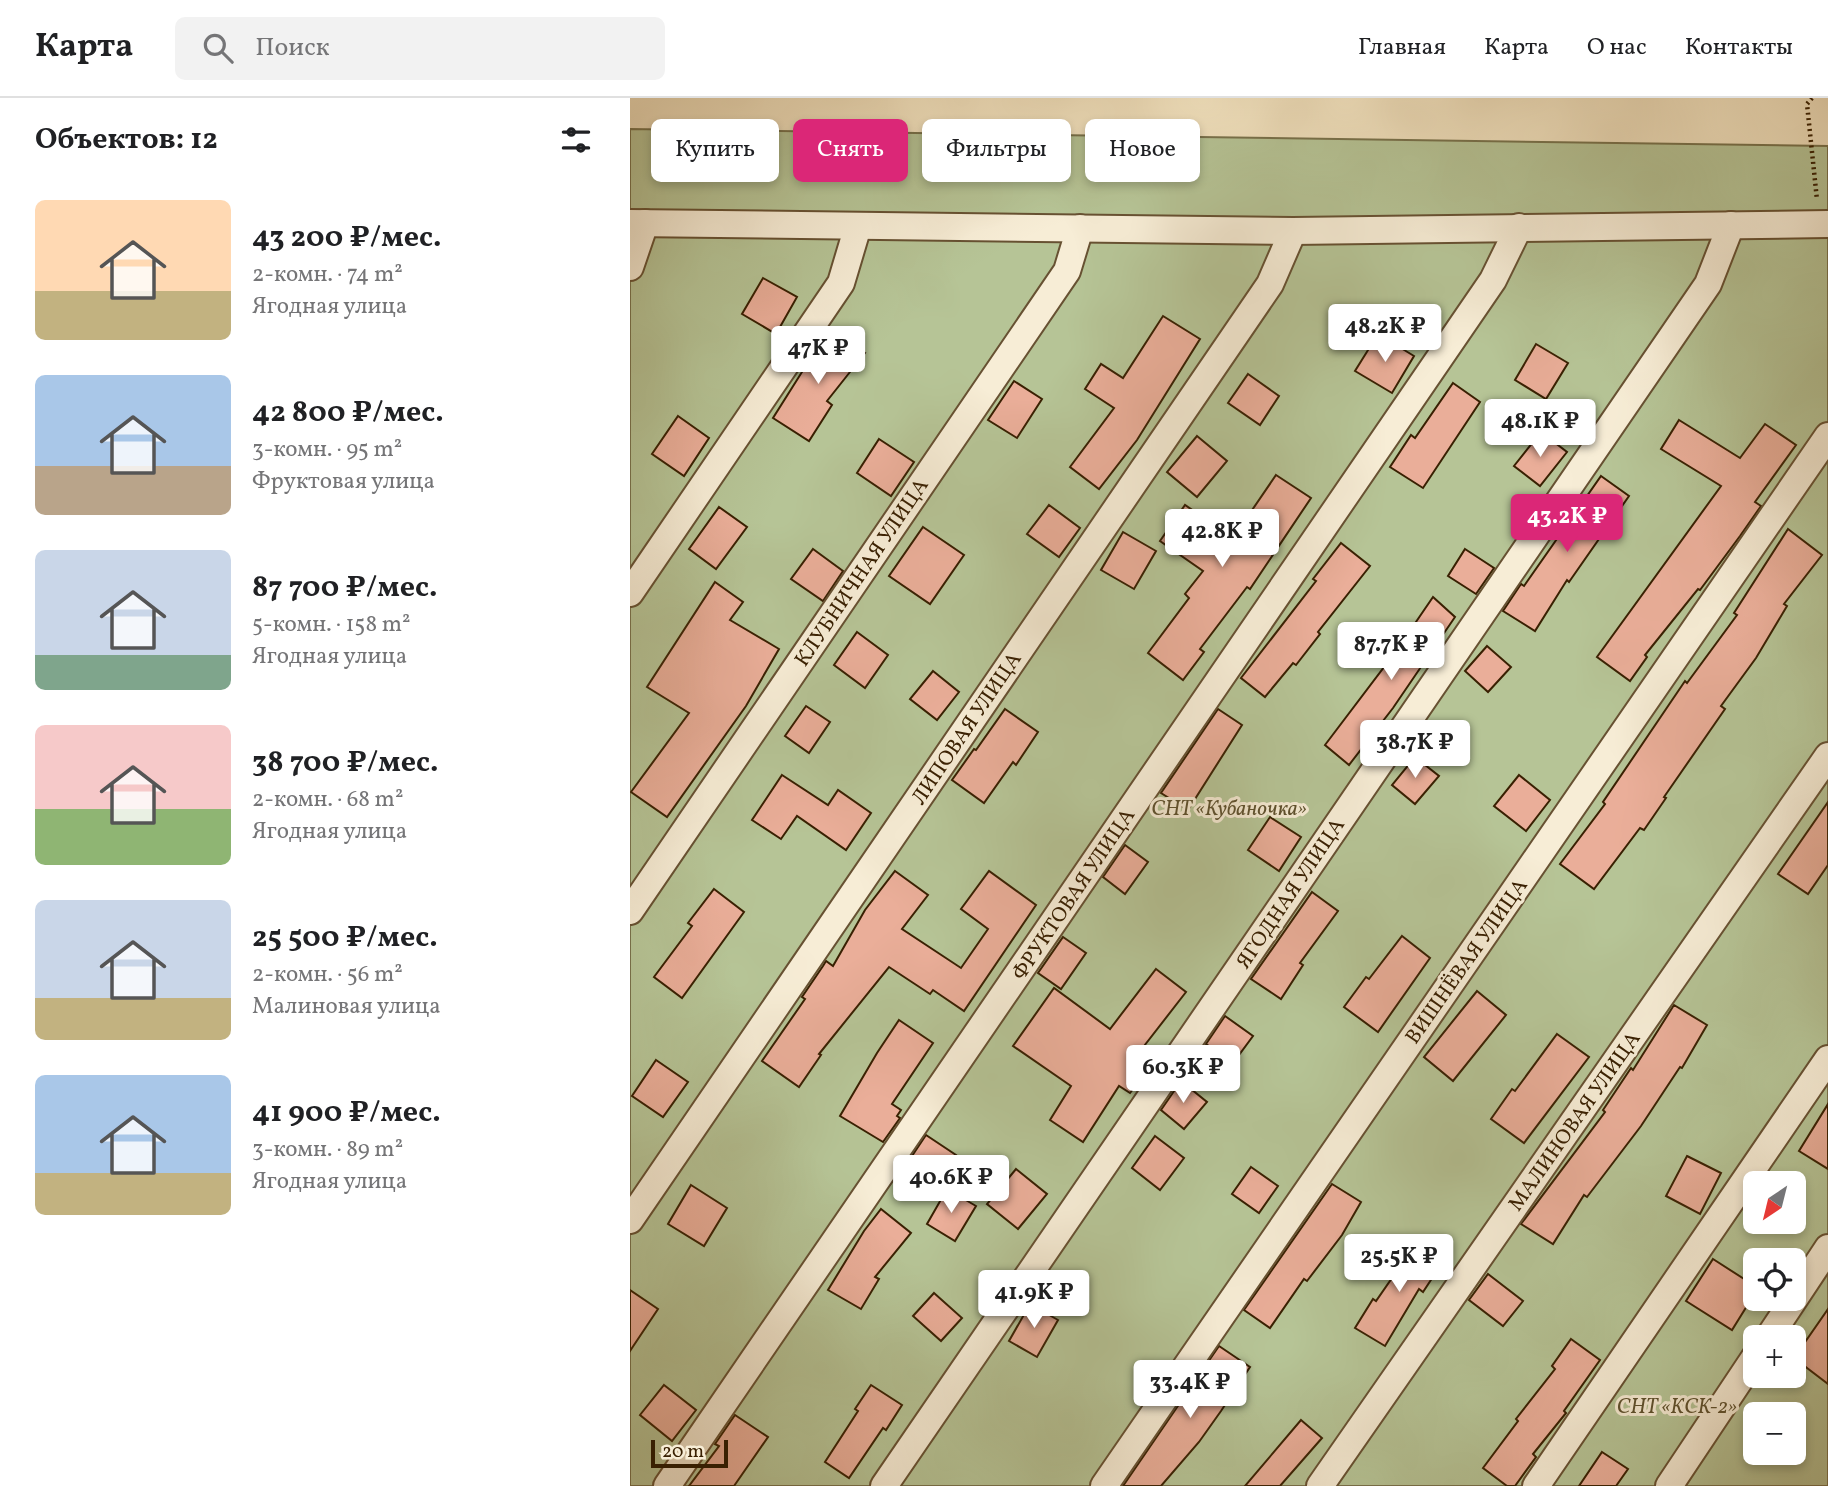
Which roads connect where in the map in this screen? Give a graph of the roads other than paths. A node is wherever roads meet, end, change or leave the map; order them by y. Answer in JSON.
{"nodes":[{"id":1,"x":637,"y":223,"type":"edge"},
{"id":2,"x":1824,"y":224,"type":"edge"},
{"id":3,"x":1731,"y":225,"type":"junction"},
{"id":4,"x":858,"y":226,"type":"junction"},
{"id":5,"x":1080,"y":228,"type":"junction"},
{"id":6,"x":1519,"y":228,"type":"junction"},
{"id":7,"x":1293,"y":231,"type":"junction"},
{"id":8,"x":630,"y":267,"type":"edge"},
{"id":9,"x":1828,"y":436,"type":"edge"},
{"id":10,"x":630,"y":593,"type":"edge"},
{"id":11,"x":1828,"y":756,"type":"edge"},
{"id":12,"x":630,"y":911,"type":"edge"},
{"id":13,"x":1828,"y":1059,"type":"edge"},
{"id":14,"x":630,"y":1220,"type":"edge"},
{"id":15,"x":1828,"y":1248,"type":"edge"},
{"id":16,"x":1777,"y":1325,"type":"edge"},
{"id":17,"x":1743,"y":1375,"type":"edge"},
{"id":18,"x":667,"y":1486,"type":"edge"},
{"id":19,"x":884,"y":1486,"type":"edge"},
{"id":20,"x":1104,"y":1486,"type":"edge"},
{"id":21,"x":1320,"y":1486,"type":"edge"},
{"id":22,"x":1536,"y":1486,"type":"edge"},
{"id":23,"x":1669,"y":1486,"type":"edge"}],
"edges":[{"from":1,"to":4,"type":"street"},
{"from":1,"to":8,"type":"street"},
{"from":2,"to":3,"type":"street"},
{"from":3,"to":6,"type":"street"},
{"from":3,"to":19,"type":"street","name":"ЯГОДНАЯ УЛИЦА"},
{"from":4,"to":5,"type":"street"},
{"from":4,"to":10,"type":"street"},
{"from":5,"to":7,"type":"street"},
{"from":5,"to":12,"type":"street","name":"КЛУБНИЧНАЯ УЛИЦА"},
{"from":6,"to":7,"type":"street"},
{"from":6,"to":18,"type":"street","name":"ФРУКТОВАЯ УЛИЦА"},
{"from":7,"to":14,"type":"street","name":"ЛИПОВАЯ УЛИЦА"},
{"from":9,"to":20,"type":"street","name":"ВИШНЁВАЯ УЛИЦА"},
{"from":11,"to":21,"type":"street","name":"МАЛИНОВАЯ УЛИЦА"},
{"from":13,"to":22,"type":"street"},
{"from":15,"to":16,"type":"street"},
{"from":17,"to":23,"type":"street"}]}
